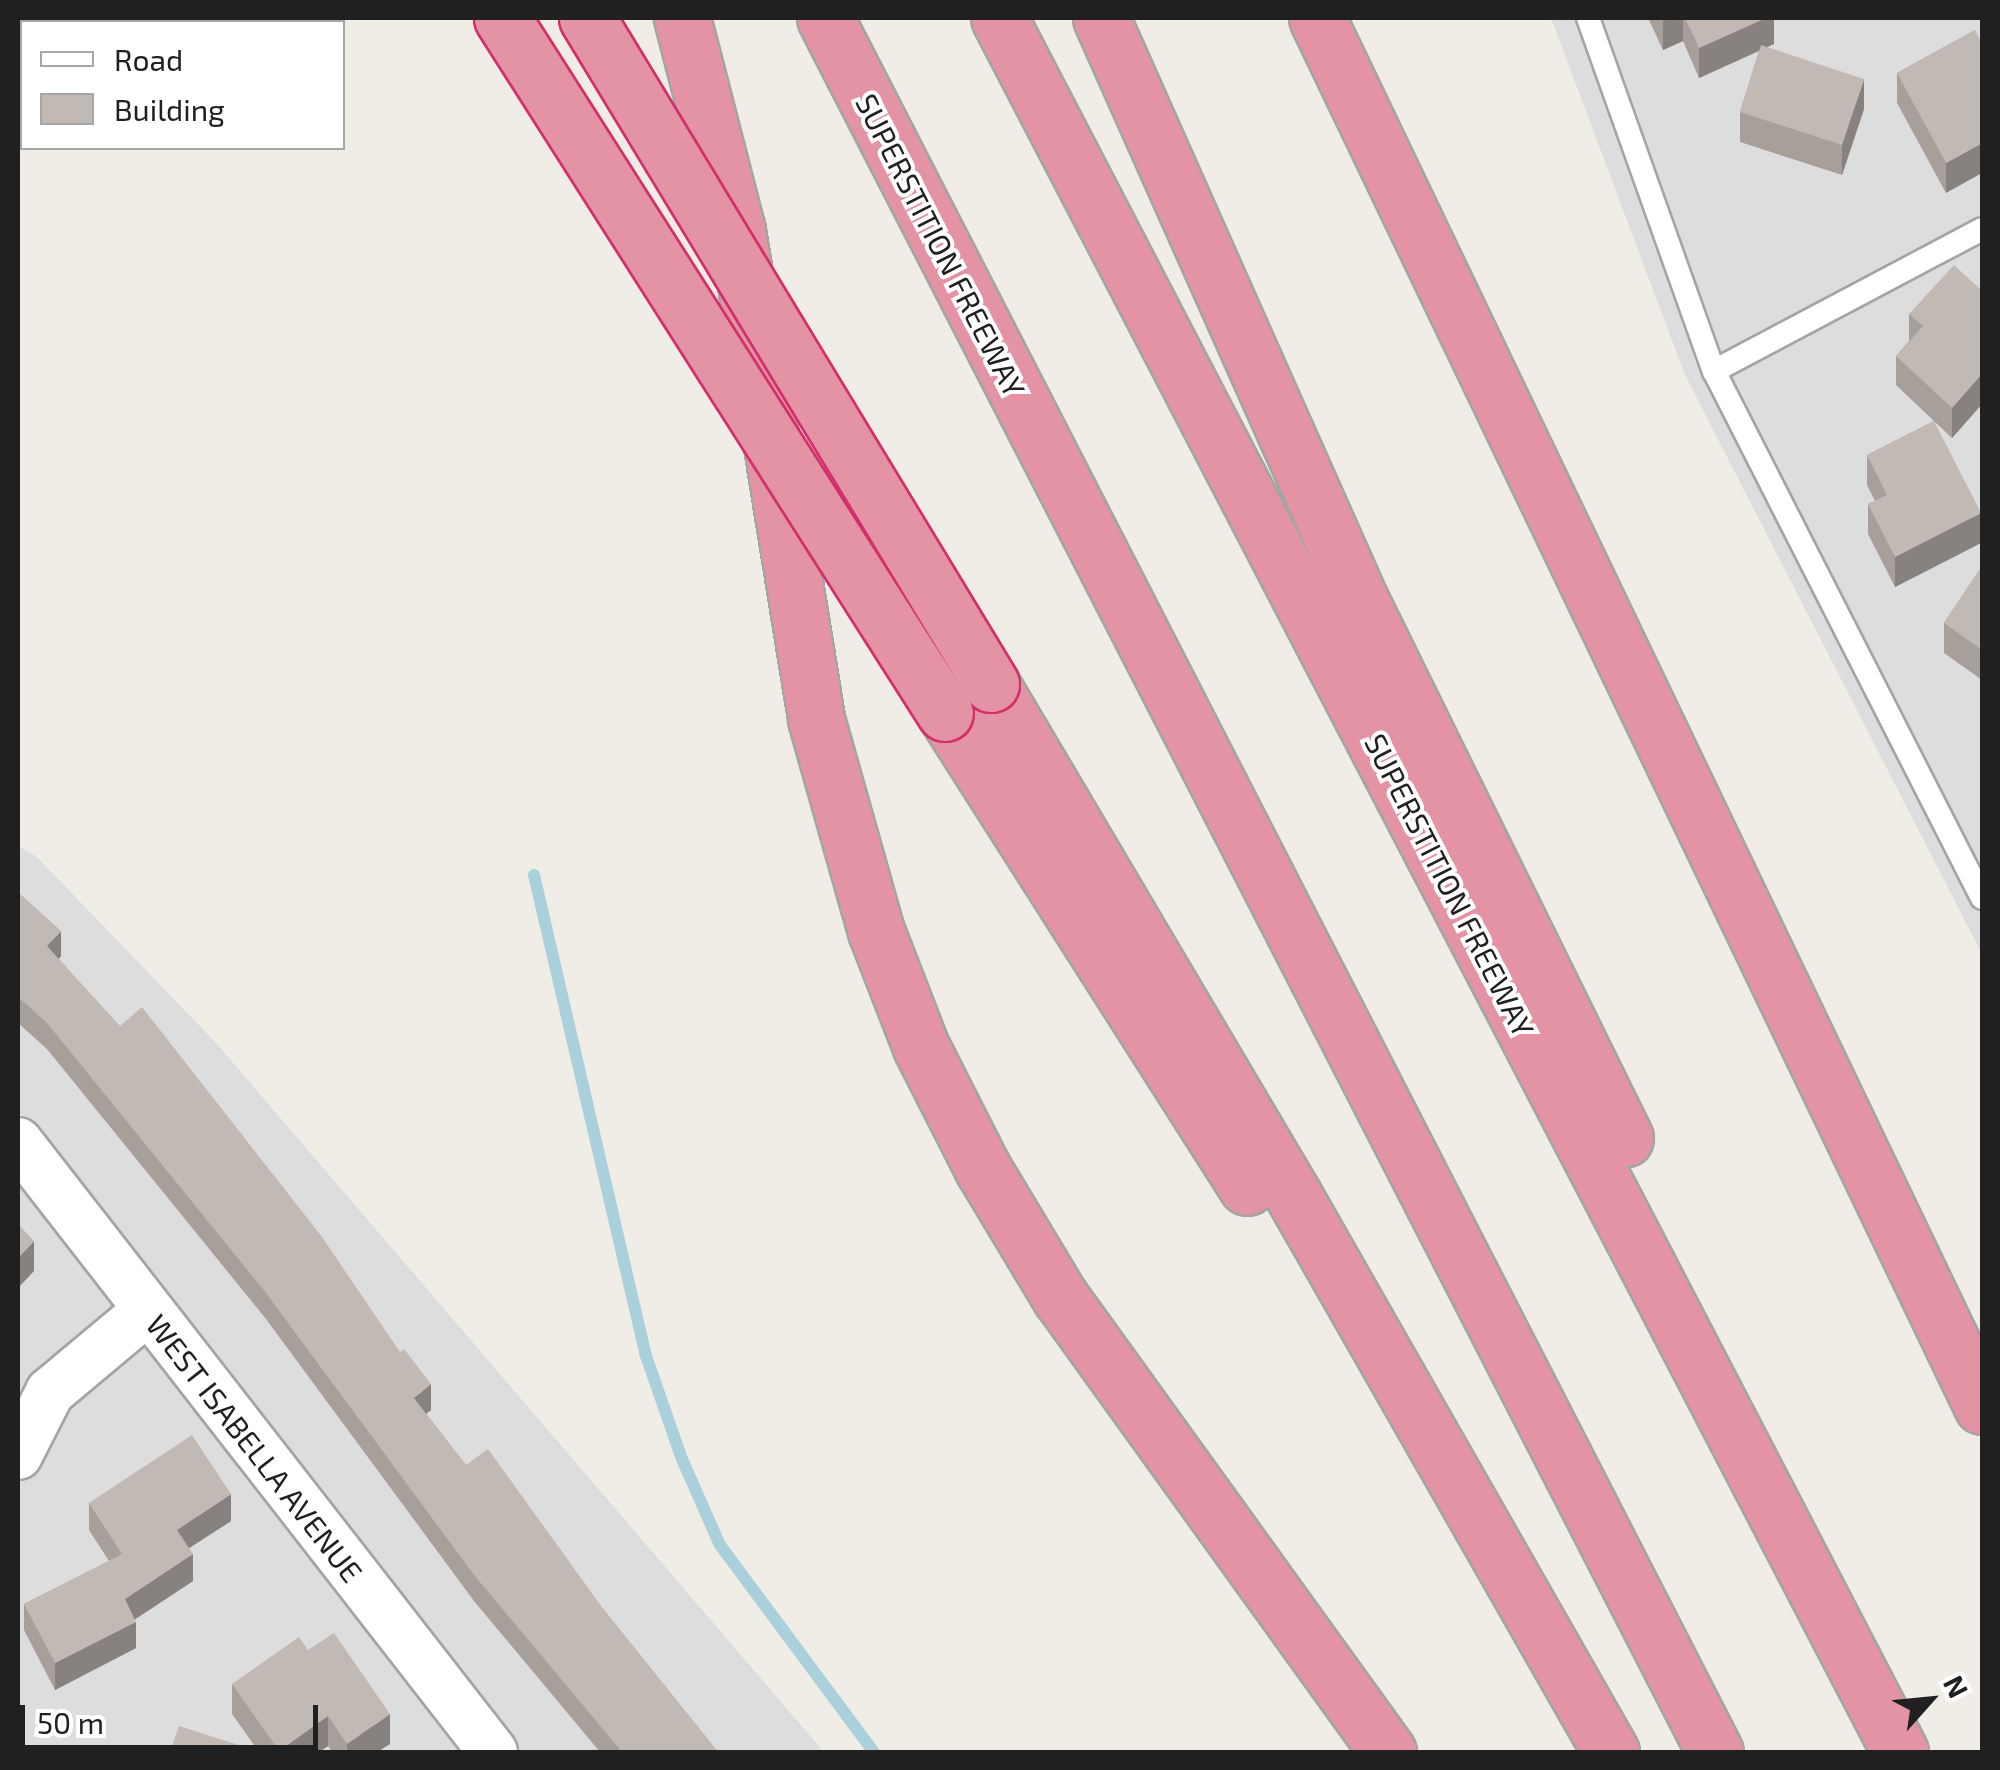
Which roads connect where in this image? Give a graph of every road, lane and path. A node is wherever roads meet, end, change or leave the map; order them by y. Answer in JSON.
{"nodes":[{"id":1,"x":502,"y":18,"type":"edge"},
{"id":2,"x":587,"y":18,"type":"edge"},
{"id":3,"x":682,"y":18,"type":"edge"},
{"id":4,"x":824,"y":18,"type":"edge"},
{"id":5,"x":999,"y":18,"type":"edge"},
{"id":6,"x":1101,"y":18,"type":"edge"},
{"id":7,"x":1317,"y":18,"type":"edge"},
{"id":8,"x":1588,"y":18,"type":"edge"},
{"id":9,"x":1982,"y":230,"type":"edge"},
{"id":10,"x":1714,"y":371,"type":"junction"},
{"id":11,"x":1974,"y":861,"type":"edge"},
{"id":12,"x":1982,"y":898,"type":"edge"},
{"id":13,"x":18,"y":1142,"type":"edge"},
{"id":14,"x":146,"y":1311,"type":"junction"},
{"id":15,"x":1982,"y":1406,"type":"edge"},
{"id":16,"x":18,"y":1455,"type":"edge"},
{"id":17,"x":1786,"y":1529,"type":"junction"},
{"id":18,"x":493,"y":1752,"type":"edge"},
{"id":19,"x":1388,"y":1752,"type":"edge"},
{"id":20,"x":1609,"y":1752,"type":"edge"},
{"id":21,"x":1716,"y":1752,"type":"edge"},
{"id":22,"x":1900,"y":1752,"type":"edge"}],
"edges":[{"from":1,"to":20,"type":"highway","bridge":true},
{"from":2,"to":20,"type":"highway","bridge":true},
{"from":3,"to":19,"type":"highway"},
{"from":4,"to":21,"type":"highway","name":"SUPERSTITION FREEWAY"},
{"from":5,"to":17,"type":"highway","name":"SUPERSTITION FREEWAY"},
{"from":6,"to":17,"type":"highway"},
{"from":7,"to":15,"type":"highway"},
{"from":8,"to":10,"type":"lane"},
{"from":9,"to":10,"type":"lane"},
{"from":10,"to":11,"type":"lane"},
{"from":11,"to":12,"type":"lane"},
{"from":13,"to":14,"type":"street","name":"WEST ISABELLA AVENUE"},
{"from":14,"to":16,"type":"street"},
{"from":14,"to":18,"type":"street","name":"WEST ISABELLA AVENUE"},
{"from":17,"to":22,"type":"highway","name":"SUPERSTITION FREEWAY"}]}
